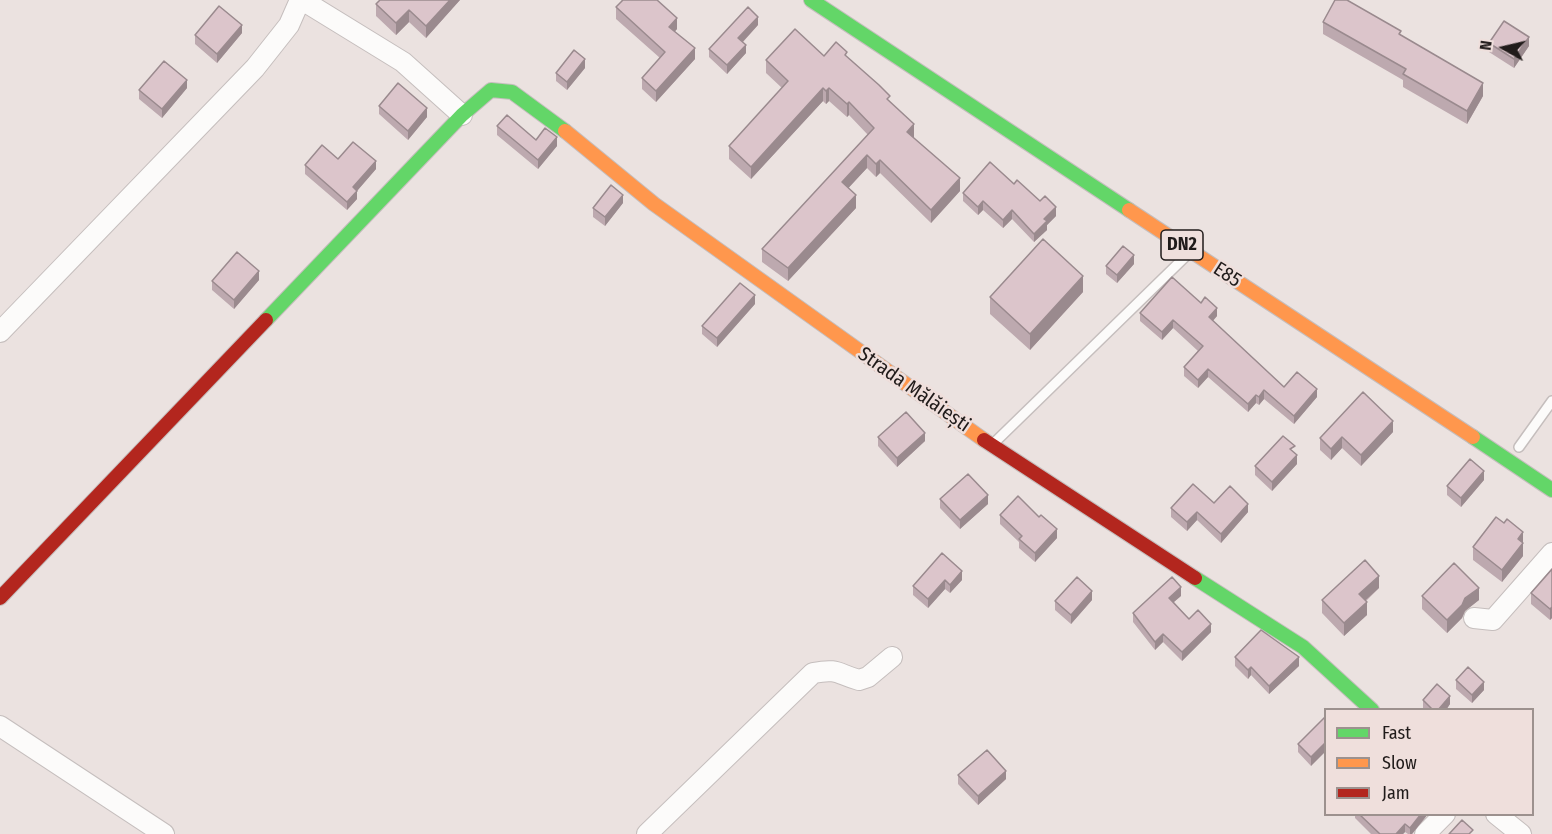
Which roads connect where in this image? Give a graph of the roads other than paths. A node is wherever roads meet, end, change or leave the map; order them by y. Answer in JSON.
{"nodes":[{"id":1,"x":301,"y":0,"type":"edge"},
{"id":2,"x":811,"y":0,"type":"edge"},
{"id":3,"x":462,"y":115,"type":"junction"},
{"id":4,"x":1191,"y":251,"type":"junction"},
{"id":5,"x":0,"y":332,"type":"edge"},
{"id":6,"x":1552,"y":401,"type":"edge"},
{"id":7,"x":992,"y":445,"type":"junction"},
{"id":8,"x":1519,"y":447,"type":"dead end"},
{"id":9,"x":1552,"y":490,"type":"edge"},
{"id":10,"x":1552,"y":553,"type":"edge"},
{"id":11,"x":0,"y":598,"type":"edge"},
{"id":12,"x":1474,"y":618,"type":"dead end"},
{"id":13,"x":892,"y":657,"type":"dead end"},
{"id":14,"x":1370,"y":708,"type":"edge"},
{"id":15,"x":0,"y":726,"type":"edge"},
{"id":16,"x":1443,"y":816,"type":"edge"},
{"id":17,"x":1498,"y":816,"type":"edge"},
{"id":18,"x":164,"y":834,"type":"edge"},
{"id":19,"x":647,"y":834,"type":"edge"},
{"id":20,"x":1425,"y":834,"type":"edge"},
{"id":21,"x":1521,"y":834,"type":"edge"}],
"edges":[{"from":1,"to":3,"type":"street"},
{"from":1,"to":5,"type":"street"},
{"from":2,"to":4,"type":"street","name":"E85","number":"DN2"},
{"from":3,"to":7,"type":"street","name":"Strada Mălăiești"},
{"from":3,"to":11,"type":"street","name":"Strada Mălăiești"},
{"from":4,"to":7,"type":"lane"},
{"from":4,"to":9,"type":"street","name":"E85","number":"DN2"},
{"from":6,"to":8,"type":"lane"},
{"from":7,"to":14,"type":"street","name":"Strada Mălăiești"},
{"from":10,"to":12,"type":"street"},
{"from":13,"to":19,"type":"street"},
{"from":15,"to":18,"type":"street"},
{"from":16,"to":20,"type":"street"},
{"from":17,"to":21,"type":"street"}]}
